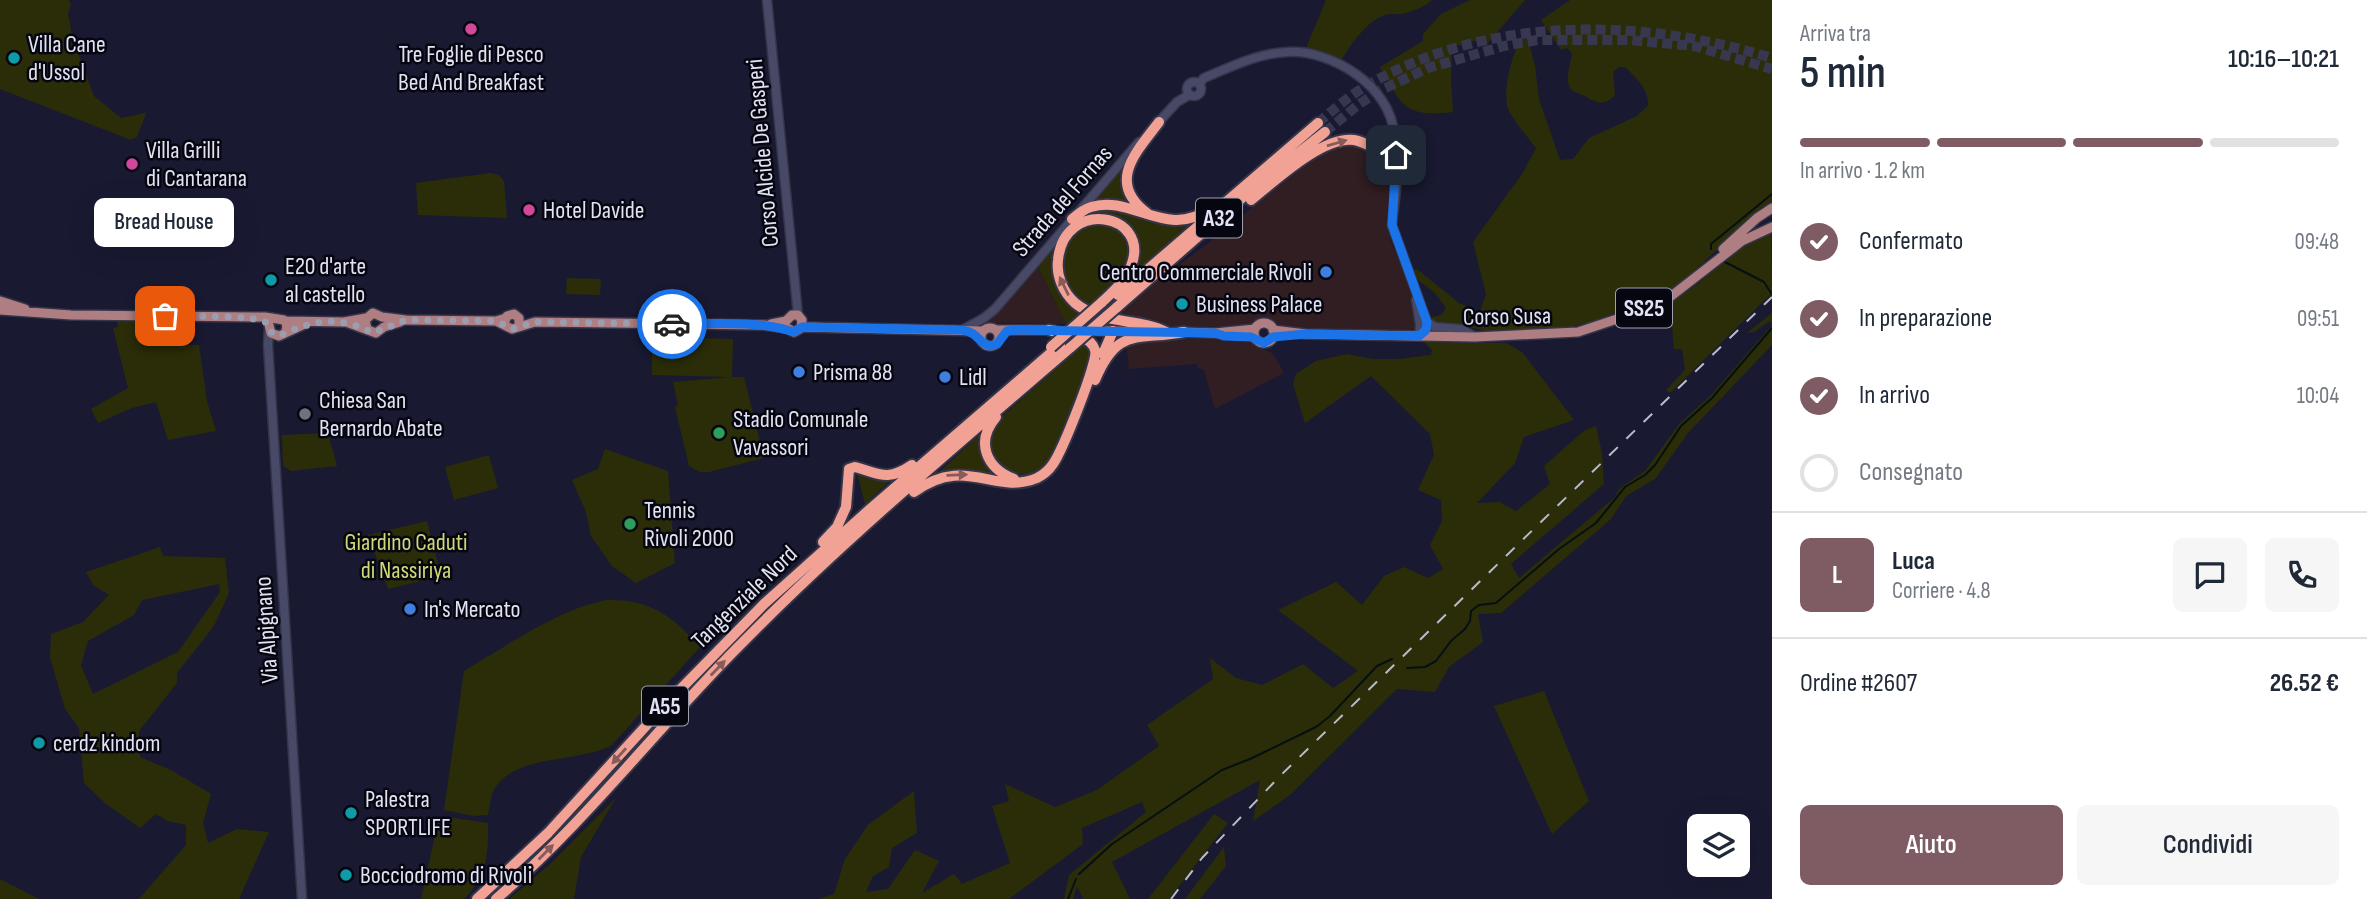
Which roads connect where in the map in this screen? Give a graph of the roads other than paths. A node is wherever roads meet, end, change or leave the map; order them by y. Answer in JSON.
{"nodes":[{"id":1,"x":767,"y":0,"type":"edge"},
{"id":2,"x":1385,"y":108,"type":"junction"},
{"id":3,"x":1159,"y":122,"type":"junction"},
{"id":4,"x":1380,"y":134,"type":"junction"},
{"id":5,"x":1394,"y":134,"type":"junction"},
{"id":6,"x":1374,"y":148,"type":"junction"},
{"id":7,"x":1396,"y":155,"type":"junction"},
{"id":8,"x":1275,"y":158,"type":"junction"},
{"id":9,"x":1384,"y":158,"type":"junction"},
{"id":10,"x":1394,"y":188,"type":"junction"},
{"id":11,"x":1772,"y":208,"type":"edge"},
{"id":12,"x":1152,"y":216,"type":"junction"},
{"id":13,"x":1072,"y":219,"type":"junction"},
{"id":14,"x":1772,"y":227,"type":"edge"},
{"id":15,"x":1199,"y":235,"type":"junction"},
{"id":16,"x":1695,"y":278,"type":"junction"},
{"id":17,"x":1416,"y":290,"type":"junction"},
{"id":18,"x":0,"y":301,"type":"edge"},
{"id":19,"x":1108,"y":305,"type":"junction"},
{"id":20,"x":0,"y":310,"type":"edge"},
{"id":21,"x":33,"y":313,"type":"junction"},
{"id":22,"x":366,"y":318,"type":"junction"},
{"id":23,"x":794,"y":321,"type":"junction"},
{"id":24,"x":344,"y":322,"type":"junction"},
{"id":25,"x":383,"y":322,"type":"junction"},
{"id":26,"x":1427,"y":322,"type":"junction"},
{"id":27,"x":271,"y":324,"type":"junction"},
{"id":28,"x":284,"y":329,"type":"junction"},
{"id":29,"x":367,"y":329,"type":"junction"},
{"id":30,"x":1049,"y":330,"type":"junction"},
{"id":31,"x":967,"y":331,"type":"junction"},
{"id":32,"x":1113,"y":331,"type":"junction"},
{"id":33,"x":1166,"y":332,"type":"junction"},
{"id":34,"x":1184,"y":332,"type":"junction"},
{"id":35,"x":1001,"y":333,"type":"junction"},
{"id":36,"x":1273,"y":333,"type":"junction"},
{"id":37,"x":1255,"y":334,"type":"junction"},
{"id":38,"x":982,"y":335,"type":"junction"},
{"id":39,"x":1419,"y":336,"type":"junction"},
{"id":40,"x":1475,"y":337,"type":"junction"},
{"id":41,"x":1060,"y":346,"type":"junction"},
{"id":42,"x":270,"y":358,"type":"junction"},
{"id":43,"x":1035,"y":378,"type":"junction"},
{"id":44,"x":1084,"y":392,"type":"junction"},
{"id":45,"x":970,"y":422,"type":"junction"},
{"id":46,"x":1069,"y":429,"type":"junction"},
{"id":47,"x":1020,"y":481,"type":"junction"},
{"id":48,"x":873,"y":515,"type":"junction"},
{"id":49,"x":860,"y":524,"type":"junction"},
{"id":50,"x":796,"y":574,"type":"junction"},
{"id":51,"x":302,"y":899,"type":"edge"},
{"id":52,"x":477,"y":899,"type":"edge"},
{"id":53,"x":496,"y":899,"type":"edge"}],
"edges":[{"from":1,"to":23,"type":"street","name":"Corso Alcide De Gasperi"},
{"from":2,"to":3,"type":"street","name":"Strada del Fornas"},
{"from":2,"to":4,"type":"street"},
{"from":2,"to":5,"type":"street"},
{"from":3,"to":12,"type":"highway"},
{"from":3,"to":13,"type":"street","name":"Strada del Fornas"},
{"from":4,"to":5,"type":"street"},
{"from":4,"to":6,"type":"street"},
{"from":5,"to":7,"type":"street"},
{"from":6,"to":9,"type":"street"},
{"from":15,"to":6,"type":"highway","one_way":true},
{"from":7,"to":9,"type":"street"},
{"from":7,"to":10,"type":"street"},
{"from":8,"to":12,"type":"highway"},
{"from":8,"to":15,"type":"highway","number":"A32"},
{"from":8,"to":19,"type":"highway","number":"A32"},
{"from":9,"to":10,"type":"street"},
{"from":10,"to":17,"type":"street"},
{"from":11,"to":16,"type":"main road","name":"Corso Susa","number":"SS25"},
{"from":12,"to":13,"type":"highway"},
{"from":13,"to":31,"type":"street","name":"Strada del Fornas"},
{"from":14,"to":16,"type":"main road","name":"Corso Susa","number":"SS25"},
{"from":15,"to":19,"type":"highway","number":"A32"},
{"from":16,"to":40,"type":"main road","name":"Corso Susa","number":"SS25"},
{"from":17,"to":26,"type":"street"},
{"from":17,"to":39,"type":"street"},
{"from":18,"to":21,"type":"main road"},
{"from":33,"to":19,"type":"highway","one_way":true},
{"from":19,"to":41,"type":"highway","number":"A32","bridge":true},
{"from":20,"to":21,"type":"main road"},
{"from":21,"to":27,"type":"main road"},
{"from":22,"to":24,"type":"main road"},
{"from":22,"to":25,"type":"main road"},
{"from":22,"to":29,"type":"main road"},
{"from":23,"to":25,"type":"main road","number":"SS25"},
{"from":23,"to":31,"type":"main road","number":"SS25"},
{"from":24,"to":28,"type":"main road"},
{"from":24,"to":29,"type":"main road"},
{"from":25,"to":29,"type":"main road"},
{"from":26,"to":39,"type":"street"},
{"from":26,"to":40,"type":"street"},
{"from":27,"to":28,"type":"main road"},
{"from":27,"to":28,"type":"main road"},
{"from":27,"to":42,"type":"street","name":"Via Alpignano"},
{"from":28,"to":42,"type":"street","name":"Via Alpignano"},
{"from":30,"to":32,"type":"main road","number":"SS25"},
{"from":30,"to":35,"type":"main road","number":"SS25"},
{"from":30,"to":44,"type":"highway"},
{"from":31,"to":38,"type":"main road","number":"SS25"},
{"from":32,"to":33,"type":"main road","number":"SS25"},
{"from":32,"to":44,"type":"highway"},
{"from":33,"to":34,"type":"main road","number":"SS25"},
{"from":34,"to":37,"type":"main road","number":"SS25"},
{"from":34,"to":46,"type":"highway"},
{"from":35,"to":38,"type":"main road","number":"SS25"},
{"from":35,"to":38,"type":"main road","number":"SS25"},
{"from":36,"to":37,"type":"main road","number":"SS25"},
{"from":36,"to":37,"type":"main road","number":"SS25"},
{"from":36,"to":39,"type":"main road","name":"Corso Susa","number":"SS25"},
{"from":39,"to":40,"type":"main road","name":"Corso Susa","number":"SS25"},
{"from":41,"to":43,"type":"highway","name":"Tangenziale Nord","number":"A55"},
{"from":41,"to":45,"type":"highway","name":"Tangenziale Nord","number":"A55"},
{"from":42,"to":51,"type":"street","name":"Via Alpignano"},
{"from":43,"to":47,"type":"highway"},
{"from":43,"to":48,"type":"highway","name":"Tangenziale Nord","number":"A55"},
{"from":44,"to":46,"type":"highway"},
{"from":45,"to":48,"type":"highway","name":"Tangenziale Nord","number":"A55"},
{"from":45,"to":50,"type":"highway"},
{"from":46,"to":47,"type":"highway"},
{"from":48,"to":47,"type":"highway","one_way":true},
{"from":48,"to":49,"type":"highway","name":"Tangenziale Nord","number":"A55"},
{"from":49,"to":50,"type":"highway","name":"Tangenziale Nord","number":"A55"},
{"from":53,"to":49,"type":"highway","name":"Tangenziale Nord","number":"A55","one_way":true},
{"from":50,"to":52,"type":"highway","name":"Tangenziale Nord","number":"A55","one_way":true}]}
